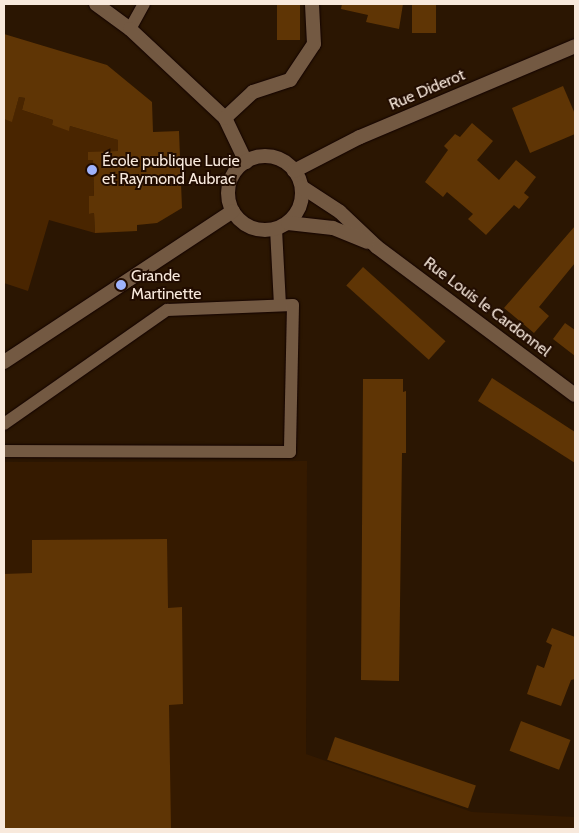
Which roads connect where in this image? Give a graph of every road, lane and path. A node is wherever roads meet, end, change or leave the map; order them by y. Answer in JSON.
{"nodes":[{"id":1,"x":96,"y":4,"type":"edge"},
{"id":2,"x":144,"y":4,"type":"edge"},
{"id":3,"x":312,"y":4,"type":"edge"},
{"id":4,"x":130,"y":29,"type":"junction"},
{"id":5,"x":575,"y":46,"type":"edge"},
{"id":6,"x":225,"y":118,"type":"junction"},
{"id":7,"x":246,"y":162,"type":"junction"},
{"id":8,"x":294,"y":171,"type":"junction"},
{"id":9,"x":302,"y":188,"type":"junction"},
{"id":10,"x":233,"y":212,"type":"junction"},
{"id":11,"x":282,"y":226,"type":"junction"},
{"id":12,"x":377,"y":247,"type":"junction"},
{"id":13,"x":280,"y":305,"type":"junction"},
{"id":14,"x":4,"y":362,"type":"edge"},
{"id":15,"x":575,"y":395,"type":"edge"},
{"id":16,"x":4,"y":424,"type":"edge"},
{"id":17,"x":4,"y":451,"type":"edge"}],
"edges":[{"from":1,"to":4,"type":"street"},
{"from":2,"to":4,"type":"lane"},
{"from":3,"to":6,"type":"street"},
{"from":4,"to":6,"type":"street"},
{"from":5,"to":8,"type":"street","name":"Rue Diderot"},
{"from":6,"to":7,"type":"street"},
{"from":7,"to":8,"type":"street"},
{"from":7,"to":10,"type":"street"},
{"from":8,"to":9,"type":"street"},
{"from":9,"to":11,"type":"street"},
{"from":9,"to":12,"type":"street","name":"Rue Louis le Cardonnel"},
{"from":10,"to":11,"type":"street","name":"Rue Louis le Cardonnel"},
{"from":10,"to":14,"type":"street"},
{"from":11,"to":12,"type":"street","name":"Rue Louis le Cardonnel"},
{"from":11,"to":13,"type":"lane"},
{"from":12,"to":15,"type":"street","name":"Rue Louis le Cardonnel"},
{"from":13,"to":16,"type":"lane"},
{"from":13,"to":17,"type":"lane"}]}
